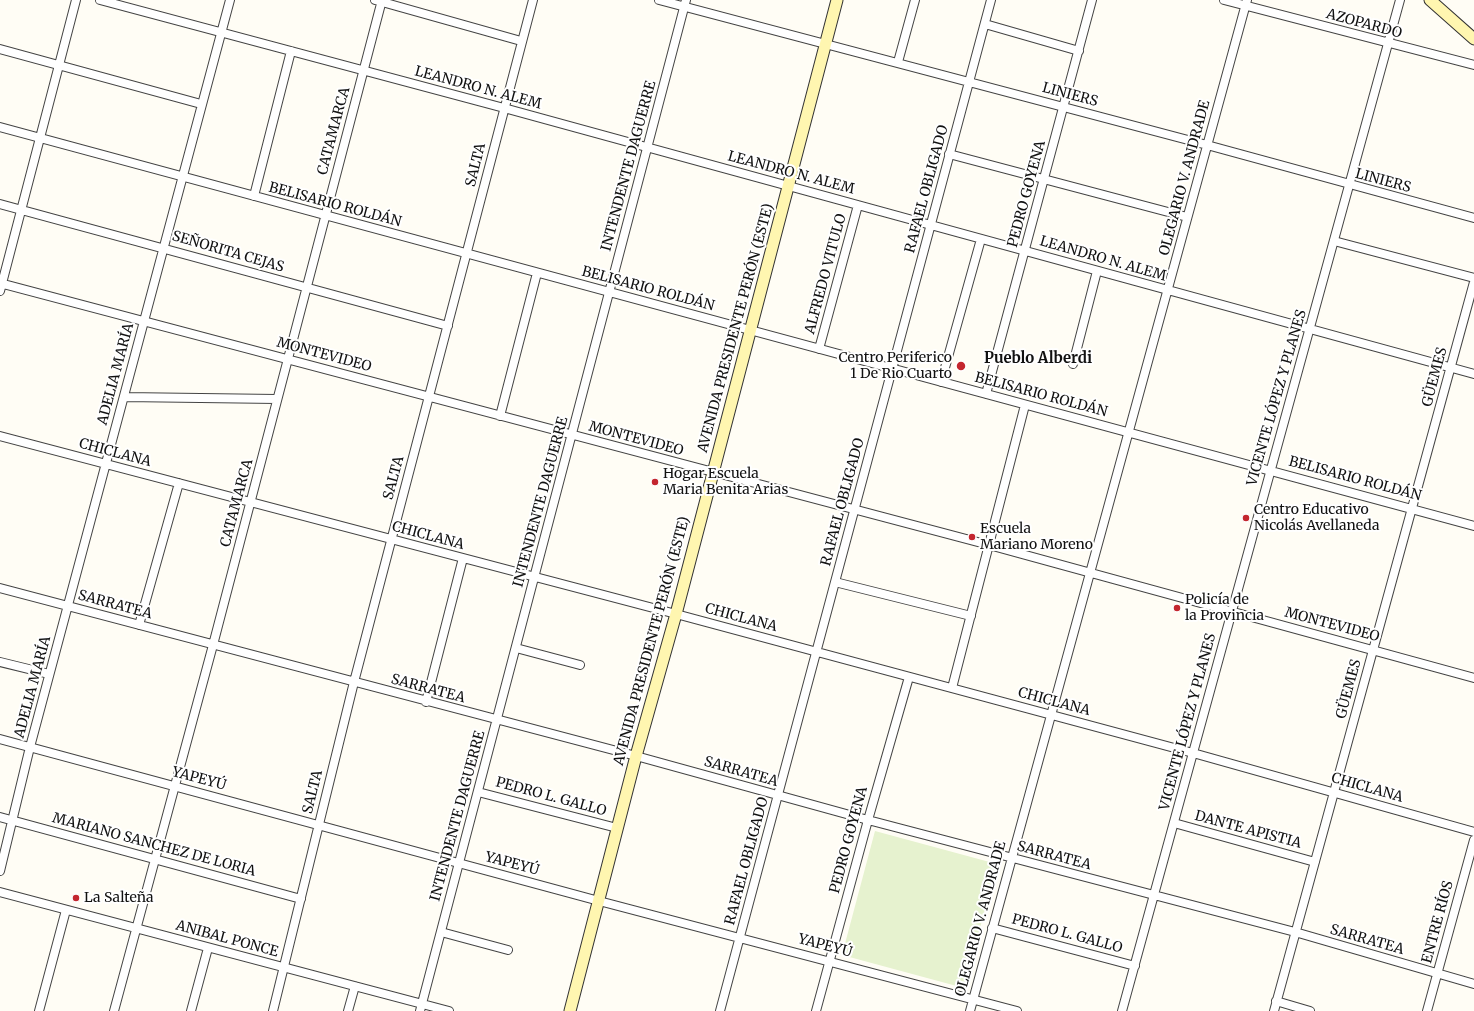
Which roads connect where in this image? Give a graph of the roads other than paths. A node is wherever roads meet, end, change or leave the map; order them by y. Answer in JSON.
{"nodes":[{"id":1,"x":76,"y":0,"type":"edge"},
{"id":2,"x":100,"y":0,"type":"edge"},
{"id":3,"x":230,"y":0,"type":"edge"},
{"id":4,"x":533,"y":0,"type":"edge"},
{"id":5,"x":659,"y":0,"type":"edge"},
{"id":6,"x":837,"y":0,"type":"edge"},
{"id":7,"x":915,"y":0,"type":"edge"},
{"id":8,"x":991,"y":0,"type":"edge"},
{"id":9,"x":1092,"y":0,"type":"edge"},
{"id":10,"x":1224,"y":0,"type":"edge"},
{"id":11,"x":1400,"y":0,"type":"edge"},
{"id":12,"x":1430,"y":0,"type":"edge"},
{"id":13,"x":380,"y":1,"type":"edge"},
{"id":14,"x":685,"y":3,"type":"edge"},
{"id":15,"x":1246,"y":3,"type":"edge"},
{"id":16,"x":985,"y":24,"type":"junction"},
{"id":17,"x":221,"y":32,"type":"junction"},
{"id":18,"x":1474,"y":39,"type":"edge"},
{"id":19,"x":521,"y":41,"type":"junction"},
{"id":20,"x":826,"y":44,"type":"junction"},
{"id":21,"x":1388,"y":44,"type":"junction"},
{"id":22,"x":0,"y":49,"type":"edge"},
{"id":23,"x":291,"y":51,"type":"junction"},
{"id":24,"x":1079,"y":51,"type":"junction"},
{"id":25,"x":898,"y":62,"type":"junction"},
{"id":26,"x":58,"y":65,"type":"junction"},
{"id":27,"x":1474,"y":66,"type":"edge"},
{"id":28,"x":364,"y":71,"type":"junction"},
{"id":29,"x":969,"y":82,"type":"junction"},
{"id":30,"x":201,"y":104,"type":"junction"},
{"id":31,"x":1064,"y":107,"type":"junction"},
{"id":32,"x":504,"y":108,"type":"junction"},
{"id":33,"x":0,"y":127,"type":"edge"},
{"id":34,"x":40,"y":138,"type":"junction"},
{"id":35,"x":1208,"y":145,"type":"junction"},
{"id":36,"x":648,"y":147,"type":"junction"},
{"id":37,"x":949,"y":154,"type":"junction"},
{"id":38,"x":183,"y":176,"type":"junction"},
{"id":39,"x":1044,"y":180,"type":"junction"},
{"id":40,"x":1349,"y":185,"type":"junction"},
{"id":41,"x":789,"y":186,"type":"junction"},
{"id":42,"x":254,"y":196,"type":"junction"},
{"id":43,"x":0,"y":204,"type":"edge"},
{"id":44,"x":858,"y":205,"type":"junction"},
{"id":45,"x":21,"y":209,"type":"junction"},
{"id":46,"x":326,"y":216,"type":"junction"},
{"id":47,"x":1187,"y":217,"type":"junction"},
{"id":48,"x":1474,"y":218,"type":"edge"},
{"id":49,"x":930,"y":225,"type":"junction"},
{"id":50,"x":981,"y":239,"type":"junction"},
{"id":51,"x":1334,"y":241,"type":"junction"},
{"id":52,"x":162,"y":248,"type":"junction"},
{"id":53,"x":1025,"y":251,"type":"junction"},
{"id":54,"x":467,"y":254,"type":"junction"},
{"id":55,"x":1097,"y":271,"type":"junction"},
{"id":56,"x":537,"y":273,"type":"junction"},
{"id":57,"x":1474,"y":278,"type":"edge"},
{"id":58,"x":1474,"y":282,"type":"edge"},
{"id":59,"x":1,"y":286,"type":"edge"},
{"id":60,"x":307,"y":288,"type":"junction"},
{"id":61,"x":1167,"y":290,"type":"junction"},
{"id":62,"x":610,"y":292,"type":"junction"},
{"id":63,"x":144,"y":321,"type":"junction"},
{"id":64,"x":448,"y":326,"type":"junction"},
{"id":65,"x":750,"y":329,"type":"junction"},
{"id":66,"x":1310,"y":329,"type":"junction"},
{"id":67,"x":819,"y":349,"type":"junction"},
{"id":68,"x":288,"y":358,"type":"junction"},
{"id":69,"x":1073,"y":364,"type":"dead end"},
{"id":70,"x":1451,"y":367,"type":"junction"},
{"id":71,"x":892,"y":370,"type":"junction"},
{"id":72,"x":1474,"y":374,"type":"edge"},
{"id":73,"x":941,"y":382,"type":"junction"},
{"id":74,"x":986,"y":394,"type":"junction"},
{"id":75,"x":124,"y":397,"type":"junction"},
{"id":76,"x":429,"y":397,"type":"junction"},
{"id":77,"x":277,"y":399,"type":"junction"},
{"id":78,"x":1025,"y":405,"type":"junction"},
{"id":79,"x":500,"y":416,"type":"junction"},
{"id":80,"x":1129,"y":432,"type":"junction"},
{"id":81,"x":572,"y":435,"type":"junction"},
{"id":82,"x":0,"y":436,"type":"edge"},
{"id":83,"x":106,"y":464,"type":"junction"},
{"id":84,"x":1270,"y":470,"type":"junction"},
{"id":85,"x":713,"y":472,"type":"junction"},
{"id":86,"x":179,"y":483,"type":"junction"},
{"id":87,"x":250,"y":502,"type":"junction"},
{"id":88,"x":1413,"y":508,"type":"junction"},
{"id":89,"x":854,"y":510,"type":"junction"},
{"id":90,"x":1474,"y":526,"type":"edge"},
{"id":91,"x":392,"y":540,"type":"junction"},
{"id":92,"x":989,"y":546,"type":"junction"},
{"id":93,"x":464,"y":558,"type":"junction"},
{"id":94,"x":1090,"y":574,"type":"junction"},
{"id":95,"x":535,"y":577,"type":"junction"},
{"id":96,"x":835,"y":582,"type":"junction"},
{"id":97,"x":0,"y":588,"type":"edge"},
{"id":98,"x":68,"y":606,"type":"junction"},
{"id":99,"x":1232,"y":612,"type":"junction"},
{"id":100,"x":676,"y":614,"type":"junction"},
{"id":101,"x":971,"y":616,"type":"junction"},
{"id":102,"x":139,"y":625,"type":"junction"},
{"id":103,"x":213,"y":645,"type":"junction"},
{"id":104,"x":516,"y":648,"type":"junction"},
{"id":105,"x":1373,"y":650,"type":"junction"},
{"id":106,"x":816,"y":652,"type":"junction"},
{"id":107,"x":0,"y":662,"type":"edge"},
{"id":108,"x":580,"y":665,"type":"dead end"},
{"id":109,"x":49,"y":674,"type":"junction"},
{"id":110,"x":909,"y":677,"type":"junction"},
{"id":111,"x":1474,"y":678,"type":"edge"},
{"id":112,"x":354,"y":682,"type":"junction"},
{"id":113,"x":952,"y":688,"type":"junction"},
{"id":114,"x":426,"y":702,"type":"junction"},
{"id":115,"x":1051,"y":715,"type":"junction"},
{"id":116,"x":497,"y":721,"type":"junction"},
{"id":117,"x":0,"y":739,"type":"edge"},
{"id":118,"x":30,"y":747,"type":"junction"},
{"id":119,"x":1193,"y":753,"type":"junction"},
{"id":120,"x":636,"y":756,"type":"junction"},
{"id":121,"x":173,"y":786,"type":"junction"},
{"id":122,"x":478,"y":792,"type":"junction"},
{"id":123,"x":1334,"y":792,"type":"junction"},
{"id":124,"x":778,"y":796,"type":"junction"},
{"id":125,"x":0,"y":817,"type":"edge"},
{"id":126,"x":12,"y":820,"type":"junction"},
{"id":127,"x":868,"y":820,"type":"junction"},
{"id":128,"x":1174,"y":823,"type":"junction"},
{"id":129,"x":319,"y":825,"type":"junction"},
{"id":130,"x":617,"y":828,"type":"junction"},
{"id":131,"x":1474,"y":832,"type":"edge"},
{"id":132,"x":1474,"y":840,"type":"edge"},
{"id":133,"x":1011,"y":858,"type":"junction"},
{"id":134,"x":154,"y":859,"type":"junction"},
{"id":135,"x":1315,"y":862,"type":"junction"},
{"id":136,"x":459,"y":863,"type":"junction"},
{"id":137,"x":0,"y":871,"type":"edge"},
{"id":138,"x":0,"y":892,"type":"edge"},
{"id":139,"x":1154,"y":896,"type":"junction"},
{"id":140,"x":301,"y":899,"type":"junction"},
{"id":141,"x":599,"y":901,"type":"junction"},
{"id":142,"x":66,"y":910,"type":"junction"},
{"id":143,"x":136,"y":928,"type":"junction"},
{"id":144,"x":992,"y":928,"type":"junction"},
{"id":145,"x":441,"y":932,"type":"junction"},
{"id":146,"x":1295,"y":932,"type":"junction"},
{"id":147,"x":740,"y":937,"type":"junction"},
{"id":148,"x":208,"y":948,"type":"junction"},
{"id":149,"x":508,"y":950,"type":"dead end"},
{"id":150,"x":830,"y":961,"type":"junction"},
{"id":151,"x":1135,"y":966,"type":"junction"},
{"id":152,"x":284,"y":968,"type":"junction"},
{"id":153,"x":1437,"y":973,"type":"junction"},
{"id":154,"x":1474,"y":984,"type":"edge"},
{"id":155,"x":355,"y":986,"type":"junction"},
{"id":156,"x":973,"y":999,"type":"junction"},
{"id":157,"x":1276,"y":1001,"type":"junction"},
{"id":158,"x":421,"y":1008,"type":"edge"},
{"id":159,"x":39,"y":1011,"type":"edge"},
{"id":160,"x":114,"y":1011,"type":"edge"},
{"id":161,"x":191,"y":1011,"type":"edge"},
{"id":162,"x":273,"y":1011,"type":"edge"},
{"id":163,"x":348,"y":1011,"type":"edge"},
{"id":164,"x":449,"y":1011,"type":"edge"},
{"id":165,"x":570,"y":1011,"type":"edge"},
{"id":166,"x":720,"y":1011,"type":"edge"},
{"id":167,"x":816,"y":1011,"type":"edge"},
{"id":168,"x":970,"y":1011,"type":"edge"},
{"id":169,"x":1017,"y":1011,"type":"edge"},
{"id":170,"x":1122,"y":1011,"type":"edge"},
{"id":171,"x":1274,"y":1011,"type":"edge"},
{"id":172,"x":1310,"y":1011,"type":"edge"},
{"id":173,"x":1427,"y":1011,"type":"edge"}],
"edges":[{"from":1,"to":26,"type":"street"},
{"from":2,"to":17,"type":"street","name":"LEANDRO N. ALEM"},
{"from":3,"to":17,"type":"street","name":"ADELIA MARÍA"},
{"from":4,"to":19,"type":"street","name":"SALTA"},
{"from":5,"to":14,"type":"street","name":"LINIERS"},
{"from":6,"to":20,"type":"main road","name":"AVENIDA PRESIDENTE PERÓN (ESTE)"},
{"from":7,"to":25,"type":"street"},
{"from":8,"to":16,"type":"street","name":"RAFAEL OBLIGADO"},
{"from":9,"to":24,"type":"street","name":"PEDRO GOYENA"},
{"from":10,"to":15,"type":"street","name":"AZOPARDO"},
{"from":11,"to":21,"type":"street","name":"VICENTE LÓPEZ Y PLANES"},
{"from":12,"to":18,"type":"main road"},
{"from":13,"to":19,"type":"street"},
{"from":13,"to":28,"type":"street","name":"CATAMARCA"},
{"from":14,"to":20,"type":"street","name":"LINIERS"},
{"from":14,"to":36,"type":"street","name":"INTENDENTE DAGUERRE"},
{"from":15,"to":21,"type":"street","name":"AZOPARDO"},
{"from":15,"to":35,"type":"street","name":"OLEGARIO V. ANDRADE"},
{"from":16,"to":24,"type":"street"},
{"from":16,"to":29,"type":"street","name":"RAFAEL OBLIGADO"},
{"from":17,"to":23,"type":"street","name":"LEANDRO N. ALEM"},
{"from":17,"to":30,"type":"street","name":"ADELIA MARÍA"},
{"from":19,"to":32,"type":"street","name":"SALTA"},
{"from":20,"to":25,"type":"street","name":"LINIERS"},
{"from":20,"to":41,"type":"main road","name":"AVENIDA PRESIDENTE PERÓN (ESTE)"},
{"from":21,"to":27,"type":"street","name":"AZOPARDO"},
{"from":21,"to":40,"type":"street","name":"VICENTE LÓPEZ Y PLANES"},
{"from":22,"to":26,"type":"street"},
{"from":23,"to":28,"type":"street","name":"LEANDRO N. ALEM"},
{"from":23,"to":42,"type":"street"},
{"from":24,"to":31,"type":"street","name":"PEDRO GOYENA"},
{"from":25,"to":29,"type":"street","name":"LINIERS"},
{"from":26,"to":30,"type":"street"},
{"from":26,"to":34,"type":"street"},
{"from":28,"to":32,"type":"street","name":"LEANDRO N. ALEM"},
{"from":28,"to":46,"type":"street","name":"CATAMARCA"},
{"from":29,"to":31,"type":"street","name":"LINIERS"},
{"from":29,"to":37,"type":"street","name":"RAFAEL OBLIGADO"},
{"from":30,"to":38,"type":"street","name":"ADELIA MARÍA"},
{"from":31,"to":35,"type":"street","name":"LINIERS"},
{"from":31,"to":39,"type":"street","name":"PEDRO GOYENA"},
{"from":32,"to":36,"type":"street","name":"LEANDRO N. ALEM"},
{"from":32,"to":54,"type":"street","name":"SALTA"},
{"from":33,"to":34,"type":"street","name":"BELISARIO ROLDÁN"},
{"from":34,"to":38,"type":"street","name":"BELISARIO ROLDÁN"},
{"from":34,"to":45,"type":"street"},
{"from":35,"to":40,"type":"street","name":"LINIERS"},
{"from":35,"to":47,"type":"street","name":"OLEGARIO V. ANDRADE"},
{"from":36,"to":41,"type":"street","name":"LEANDRO N. ALEM"},
{"from":36,"to":62,"type":"street","name":"INTENDENTE DAGUERRE"},
{"from":37,"to":39,"type":"street"},
{"from":37,"to":49,"type":"street","name":"RAFAEL OBLIGADO"},
{"from":38,"to":42,"type":"street","name":"BELISARIO ROLDÁN"},
{"from":38,"to":52,"type":"street","name":"ADELIA MARÍA"},
{"from":39,"to":47,"type":"street"},
{"from":39,"to":53,"type":"street","name":"PEDRO GOYENA"},
{"from":40,"to":48,"type":"street","name":"LINIERS"},
{"from":40,"to":51,"type":"street","name":"VICENTE LÓPEZ Y PLANES"},
{"from":41,"to":44,"type":"street","name":"LEANDRO N. ALEM"},
{"from":41,"to":65,"type":"main road","name":"AVENIDA PRESIDENTE PERÓN (ESTE)"},
{"from":42,"to":46,"type":"street","name":"BELISARIO ROLDÁN"},
{"from":43,"to":45,"type":"street","name":"SEÑORITA CEJAS"},
{"from":44,"to":49,"type":"street","name":"LEANDRO N. ALEM"},
{"from":44,"to":67,"type":"street","name":"ALFREDO VITULO"},
{"from":45,"to":52,"type":"street","name":"SEÑORITA CEJAS"},
{"from":45,"to":59,"type":"street"},
{"from":46,"to":54,"type":"street","name":"BELISARIO ROLDÁN"},
{"from":46,"to":60,"type":"street","name":"CATAMARCA"},
{"from":47,"to":61,"type":"street","name":"OLEGARIO V. ANDRADE"},
{"from":49,"to":50,"type":"street","name":"LEANDRO N. ALEM"},
{"from":49,"to":71,"type":"street","name":"RAFAEL OBLIGADO"},
{"from":50,"to":53,"type":"street","name":"LEANDRO N. ALEM"},
{"from":50,"to":73,"type":"street"},
{"from":51,"to":57,"type":"street"},
{"from":51,"to":66,"type":"street","name":"VICENTE LÓPEZ Y PLANES"},
{"from":52,"to":60,"type":"street","name":"SEÑORITA CEJAS"},
{"from":52,"to":63,"type":"street","name":"ADELIA MARÍA"},
{"from":53,"to":55,"type":"street","name":"LEANDRO N. ALEM"},
{"from":53,"to":74,"type":"street","name":"PEDRO GOYENA"},
{"from":54,"to":56,"type":"street","name":"BELISARIO ROLDÁN"},
{"from":54,"to":64,"type":"street","name":"SALTA"},
{"from":55,"to":61,"type":"street","name":"LEANDRO N. ALEM"},
{"from":55,"to":69,"type":"street"},
{"from":56,"to":62,"type":"street","name":"BELISARIO ROLDÁN"},
{"from":56,"to":79,"type":"street"},
{"from":58,"to":70,"type":"street","name":"GÜEMES"},
{"from":59,"to":63,"type":"street","name":"MONTEVIDEO"},
{"from":60,"to":64,"type":"street","name":"SEÑORITA CEJAS"},
{"from":60,"to":68,"type":"street","name":"CATAMARCA"},
{"from":61,"to":66,"type":"street","name":"LEANDRO N. ALEM"},
{"from":61,"to":80,"type":"street","name":"OLEGARIO V. ANDRADE"},
{"from":62,"to":65,"type":"street","name":"BELISARIO ROLDÁN"},
{"from":62,"to":81,"type":"street","name":"INTENDENTE DAGUERRE"},
{"from":63,"to":68,"type":"street","name":"MONTEVIDEO"},
{"from":63,"to":75,"type":"street","name":"ADELIA MARÍA"},
{"from":64,"to":76,"type":"street","name":"SALTA"},
{"from":65,"to":67,"type":"street","name":"BELISARIO ROLDÁN"},
{"from":65,"to":85,"type":"main road","name":"AVENIDA PRESIDENTE PERÓN (ESTE)"},
{"from":66,"to":70,"type":"street","name":"LEANDRO N. ALEM"},
{"from":66,"to":84,"type":"street","name":"VICENTE LÓPEZ Y PLANES"},
{"from":67,"to":71,"type":"street","name":"BELISARIO ROLDÁN"},
{"from":68,"to":76,"type":"street","name":"MONTEVIDEO"},
{"from":68,"to":77,"type":"street","name":"CATAMARCA"},
{"from":70,"to":72,"type":"street","name":"LEANDRO N. ALEM"},
{"from":70,"to":88,"type":"street","name":"GÜEMES"},
{"from":71,"to":73,"type":"street","name":"BELISARIO ROLDÁN"},
{"from":71,"to":89,"type":"street","name":"RAFAEL OBLIGADO"},
{"from":73,"to":74,"type":"street","name":"BELISARIO ROLDÁN"},
{"from":74,"to":78,"type":"street","name":"BELISARIO ROLDÁN"},
{"from":75,"to":77,"type":"street"},
{"from":75,"to":83,"type":"street","name":"ADELIA MARÍA"},
{"from":76,"to":79,"type":"street","name":"MONTEVIDEO"},
{"from":76,"to":91,"type":"street","name":"SALTA"},
{"from":77,"to":87,"type":"street","name":"CATAMARCA"},
{"from":78,"to":80,"type":"street","name":"BELISARIO ROLDÁN"},
{"from":78,"to":92,"type":"street"},
{"from":79,"to":81,"type":"street","name":"MONTEVIDEO"},
{"from":80,"to":84,"type":"street","name":"BELISARIO ROLDÁN"},
{"from":80,"to":94,"type":"street","name":"OLEGARIO V. ANDRADE"},
{"from":81,"to":85,"type":"street","name":"MONTEVIDEO"},
{"from":81,"to":95,"type":"street","name":"INTENDENTE DAGUERRE"},
{"from":82,"to":83,"type":"street","name":"CHICLANA"},
{"from":83,"to":86,"type":"street","name":"CHICLANA"},
{"from":83,"to":98,"type":"street","name":"ADELIA MARÍA"},
{"from":84,"to":88,"type":"street","name":"BELISARIO ROLDÁN"},
{"from":84,"to":99,"type":"street","name":"VICENTE LÓPEZ Y PLANES"},
{"from":85,"to":89,"type":"street","name":"MONTEVIDEO"},
{"from":85,"to":100,"type":"main road","name":"AVENIDA PRESIDENTE PERÓN (ESTE)"},
{"from":86,"to":87,"type":"street","name":"CHICLANA"},
{"from":86,"to":102,"type":"street"},
{"from":87,"to":91,"type":"street","name":"CHICLANA"},
{"from":87,"to":103,"type":"street","name":"CATAMARCA"},
{"from":88,"to":90,"type":"street","name":"BELISARIO ROLDÁN"},
{"from":88,"to":105,"type":"street","name":"GÜEMES"},
{"from":89,"to":92,"type":"street","name":"MONTEVIDEO"},
{"from":89,"to":96,"type":"street","name":"RAFAEL OBLIGADO"},
{"from":91,"to":93,"type":"street","name":"CHICLANA"},
{"from":91,"to":112,"type":"street","name":"SALTA"},
{"from":92,"to":94,"type":"street","name":"MONTEVIDEO"},
{"from":92,"to":101,"type":"street"},
{"from":93,"to":95,"type":"street","name":"CHICLANA"},
{"from":93,"to":114,"type":"street"},
{"from":94,"to":99,"type":"street","name":"MONTEVIDEO"},
{"from":94,"to":115,"type":"street","name":"OLEGARIO V. ANDRADE"},
{"from":95,"to":100,"type":"street","name":"CHICLANA"},
{"from":95,"to":104,"type":"street","name":"INTENDENTE DAGUERRE"},
{"from":96,"to":101,"type":"street"},
{"from":96,"to":106,"type":"street","name":"RAFAEL OBLIGADO"},
{"from":97,"to":98,"type":"street","name":"SARRATEA"},
{"from":98,"to":102,"type":"street","name":"SARRATEA"},
{"from":98,"to":109,"type":"street","name":"ADELIA MARÍA"},
{"from":99,"to":105,"type":"street","name":"MONTEVIDEO"},
{"from":99,"to":119,"type":"street","name":"VICENTE LÓPEZ Y PLANES"},
{"from":100,"to":106,"type":"street","name":"CHICLANA"},
{"from":100,"to":120,"type":"main road","name":"AVENIDA PRESIDENTE PERÓN (ESTE)"},
{"from":101,"to":113,"type":"street"},
{"from":102,"to":103,"type":"street","name":"SARRATEA"},
{"from":103,"to":112,"type":"street","name":"SARRATEA"},
{"from":103,"to":121,"type":"street","name":"CATAMARCA"},
{"from":104,"to":108,"type":"street"},
{"from":104,"to":116,"type":"street","name":"INTENDENTE DAGUERRE"},
{"from":105,"to":111,"type":"street","name":"MONTEVIDEO"},
{"from":105,"to":123,"type":"street","name":"GÜEMES"},
{"from":106,"to":110,"type":"street","name":"CHICLANA"},
{"from":106,"to":124,"type":"street","name":"RAFAEL OBLIGADO"},
{"from":107,"to":109,"type":"street"},
{"from":109,"to":118,"type":"street","name":"ADELIA MARÍA"},
{"from":110,"to":113,"type":"street","name":"CHICLANA"},
{"from":110,"to":127,"type":"street","name":"PEDRO GOYENA"},
{"from":112,"to":114,"type":"street","name":"SARRATEA"},
{"from":112,"to":129,"type":"street","name":"SALTA"},
{"from":113,"to":115,"type":"street","name":"CHICLANA"},
{"from":114,"to":116,"type":"street","name":"SARRATEA"},
{"from":115,"to":119,"type":"street","name":"CHICLANA"},
{"from":115,"to":133,"type":"street","name":"OLEGARIO V. ANDRADE"},
{"from":116,"to":120,"type":"street","name":"SARRATEA"},
{"from":116,"to":122,"type":"street","name":"INTENDENTE DAGUERRE"},
{"from":117,"to":118,"type":"street","name":"YAPEYÚ"},
{"from":118,"to":121,"type":"street","name":"YAPEYÚ"},
{"from":118,"to":126,"type":"street","name":"ADELIA MARÍA"},
{"from":119,"to":123,"type":"street","name":"CHICLANA"},
{"from":119,"to":128,"type":"street","name":"VICENTE LÓPEZ Y PLANES"},
{"from":120,"to":124,"type":"street","name":"SARRATEA"},
{"from":120,"to":130,"type":"main road","name":"AVENIDA PRESIDENTE PERÓN (ESTE)"},
{"from":121,"to":129,"type":"street","name":"YAPEYÚ"},
{"from":121,"to":134,"type":"street","name":"CATAMARCA"},
{"from":122,"to":130,"type":"street","name":"PEDRO L. GALLO"},
{"from":122,"to":136,"type":"street","name":"INTENDENTE DAGUERRE"},
{"from":123,"to":131,"type":"street","name":"CHICLANA"},
{"from":123,"to":135,"type":"street","name":"GÜEMES"},
{"from":124,"to":127,"type":"street","name":"SARRATEA"},
{"from":124,"to":147,"type":"street","name":"RAFAEL OBLIGADO"},
{"from":125,"to":126,"type":"street","name":"MARIANO SANCHEZ DE LORIA"},
{"from":126,"to":134,"type":"street","name":"MARIANO SANCHEZ DE LORIA"},
{"from":126,"to":137,"type":"street","name":"ADELIA MARÍA"},
{"from":127,"to":133,"type":"street","name":"SARRATEA"},
{"from":127,"to":150,"type":"street","name":"PEDRO GOYENA"},
{"from":128,"to":135,"type":"street","name":"DANTE APISTIA"},
{"from":128,"to":139,"type":"street","name":"VICENTE LÓPEZ Y PLANES"},
{"from":129,"to":136,"type":"street","name":"YAPEYÚ"},
{"from":129,"to":140,"type":"street","name":"SALTA"},
{"from":130,"to":141,"type":"main road","name":"AVENIDA PRESIDENTE PERÓN (ESTE)"},
{"from":132,"to":153,"type":"street","name":"ENTRE RÍOS"},
{"from":133,"to":139,"type":"street","name":"SARRATEA"},
{"from":133,"to":144,"type":"street","name":"OLEGARIO V. ANDRADE"},
{"from":134,"to":140,"type":"street","name":"MARIANO SANCHEZ DE LORIA"},
{"from":134,"to":143,"type":"street","name":"CATAMARCA"},
{"from":135,"to":146,"type":"street","name":"GÜEMES"},
{"from":136,"to":141,"type":"street","name":"YAPEYÚ"},
{"from":136,"to":145,"type":"street","name":"INTENDENTE DAGUERRE"},
{"from":138,"to":142,"type":"street","name":"ANIBAL PONCE"},
{"from":139,"to":146,"type":"street","name":"SARRATEA"},
{"from":139,"to":151,"type":"street","name":"VICENTE LÓPEZ Y PLANES"},
{"from":140,"to":152,"type":"street","name":"SALTA"},
{"from":141,"to":147,"type":"street","name":"YAPEYÚ"},
{"from":141,"to":165,"type":"main road","name":"AVENIDA PRESIDENTE PERÓN (ESTE)"},
{"from":142,"to":143,"type":"street","name":"ANIBAL PONCE"},
{"from":142,"to":159,"type":"street"},
{"from":143,"to":148,"type":"street","name":"ANIBAL PONCE"},
{"from":143,"to":160,"type":"street","name":"CATAMARCA"},
{"from":144,"to":151,"type":"street","name":"PEDRO L. GALLO"},
{"from":144,"to":156,"type":"street","name":"OLEGARIO V. ANDRADE"},
{"from":145,"to":149,"type":"street"},
{"from":145,"to":158,"type":"street","name":"INTENDENTE DAGUERRE"},
{"from":146,"to":153,"type":"street","name":"SARRATEA"},
{"from":146,"to":157,"type":"street","name":"GÜEMES"},
{"from":147,"to":150,"type":"street","name":"YAPEYÚ"},
{"from":147,"to":166,"type":"street","name":"RAFAEL OBLIGADO"},
{"from":148,"to":152,"type":"street","name":"ANIBAL PONCE"},
{"from":148,"to":161,"type":"street"},
{"from":150,"to":156,"type":"street","name":"YAPEYÚ"},
{"from":150,"to":167,"type":"street","name":"PEDRO GOYENA"},
{"from":151,"to":170,"type":"street","name":"VICENTE LÓPEZ Y PLANES"},
{"from":152,"to":155,"type":"street","name":"ANIBAL PONCE"},
{"from":152,"to":162,"type":"street","name":"SALTA"},
{"from":153,"to":154,"type":"street","name":"SARRATEA"},
{"from":153,"to":173,"type":"street","name":"ENTRE RÍOS"},
{"from":155,"to":158,"type":"street","name":"ANIBAL PONCE"},
{"from":155,"to":163,"type":"street"},
{"from":156,"to":168,"type":"street","name":"OLEGARIO V. ANDRADE"},
{"from":156,"to":169,"type":"street","name":"YAPEYÚ"},
{"from":157,"to":171,"type":"street","name":"GÜEMES"},
{"from":157,"to":172,"type":"street"},
{"from":158,"to":164,"type":"street","name":"ANIBAL PONCE"}]}
